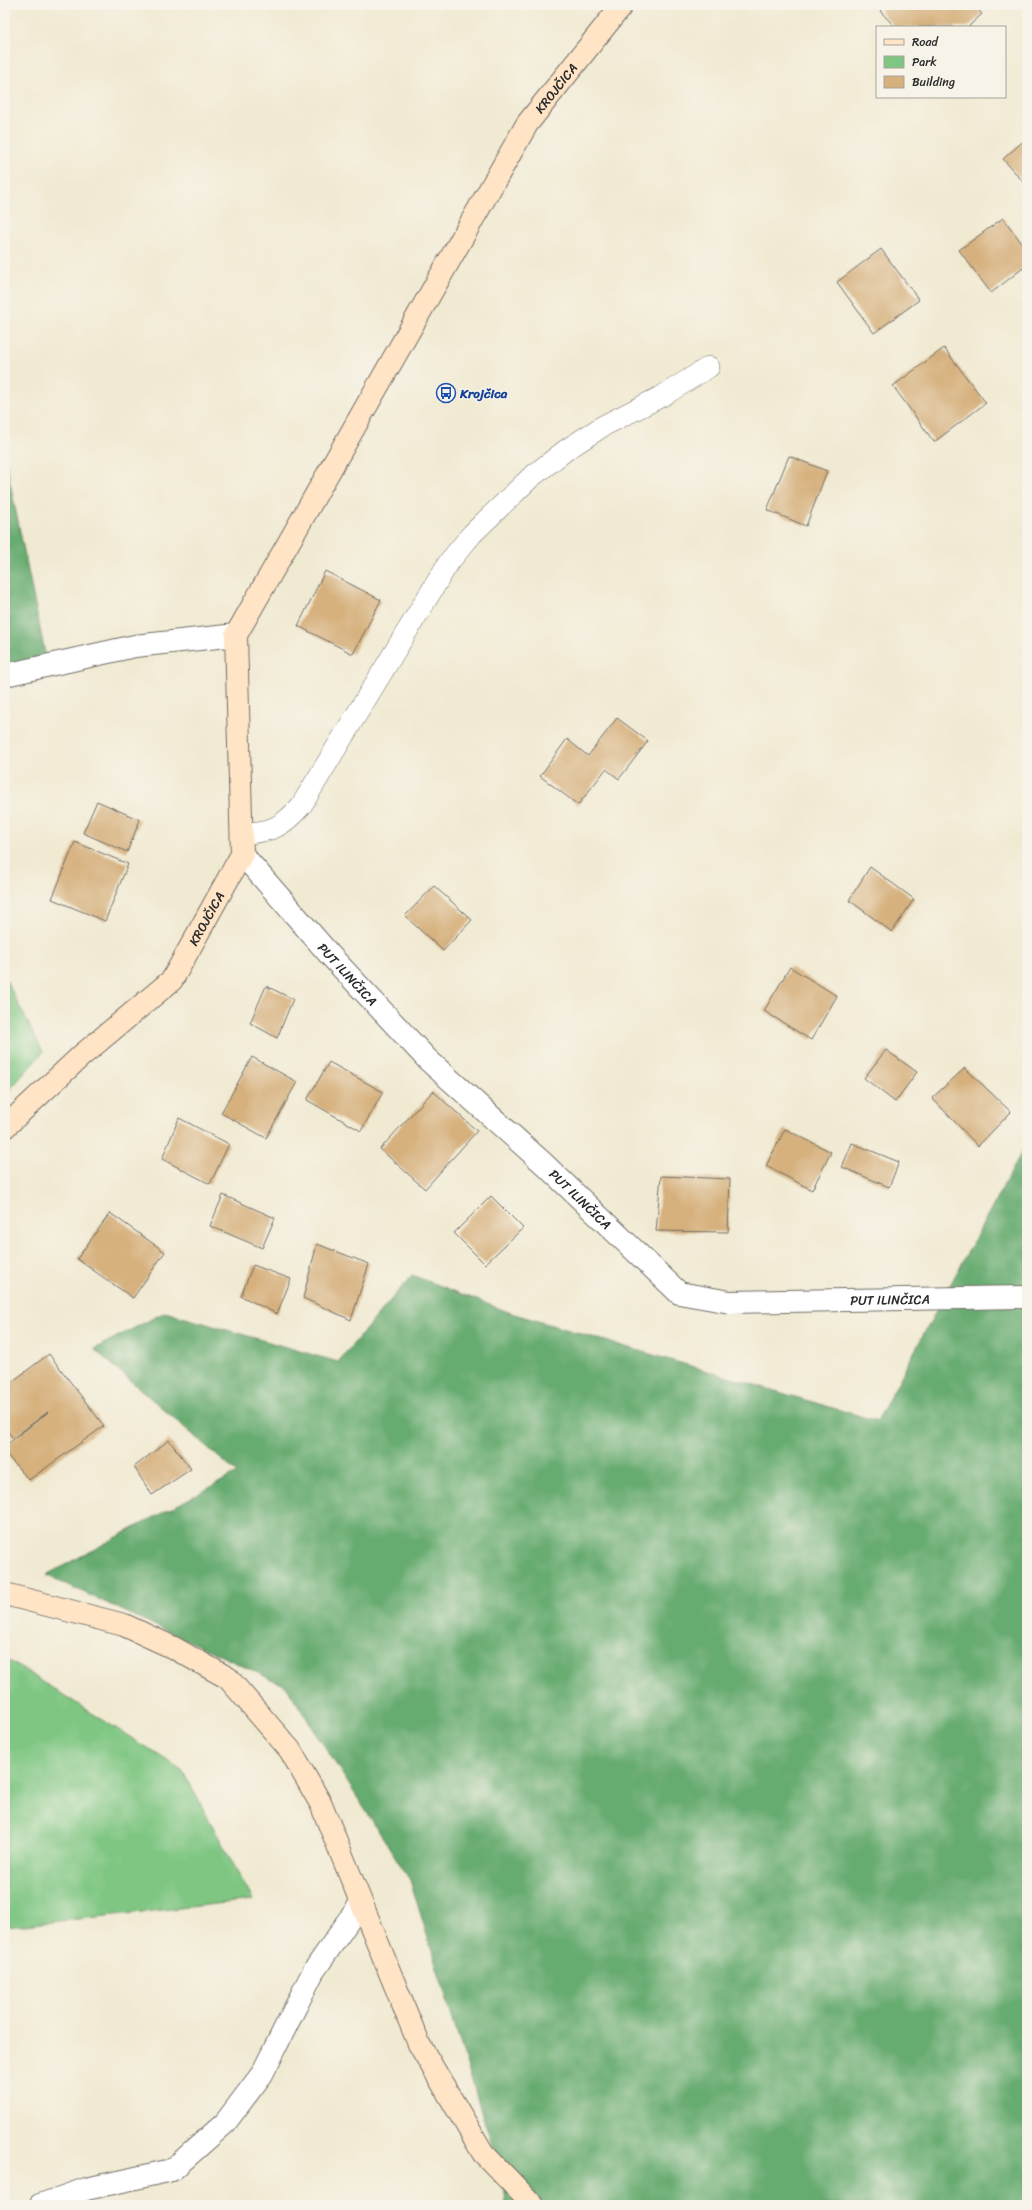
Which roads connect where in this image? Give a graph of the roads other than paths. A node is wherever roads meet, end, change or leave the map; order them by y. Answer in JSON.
{"nodes":[{"id":1,"x":622,"y":5,"type":"edge"},
{"id":2,"x":709,"y":367,"type":"dead end"},
{"id":3,"x":236,"y":635,"type":"junction"},
{"id":4,"x":5,"y":675,"type":"edge"},
{"id":5,"x":242,"y":844,"type":"junction"},
{"id":6,"x":5,"y":1127,"type":"edge"},
{"id":7,"x":1027,"y":1297,"type":"edge"},
{"id":8,"x":5,"y":1594,"type":"edge"},
{"id":9,"x":361,"y":1903,"type":"junction"},
{"id":10,"x":40,"y":2205,"type":"edge"},
{"id":11,"x":533,"y":2205,"type":"edge"}],
"edges":[{"from":1,"to":3,"type":"main road","name":"KROJČICA"},
{"from":2,"to":5,"type":"lane"},
{"from":3,"to":4,"type":"street"},
{"from":3,"to":5,"type":"main road"},
{"from":5,"to":6,"type":"main road","name":"KROJČICA"},
{"from":5,"to":7,"type":"street","name":"PUT ILINČICA"},
{"from":8,"to":9,"type":"main road"},
{"from":9,"to":10,"type":"street"},
{"from":9,"to":11,"type":"main road"}]}
